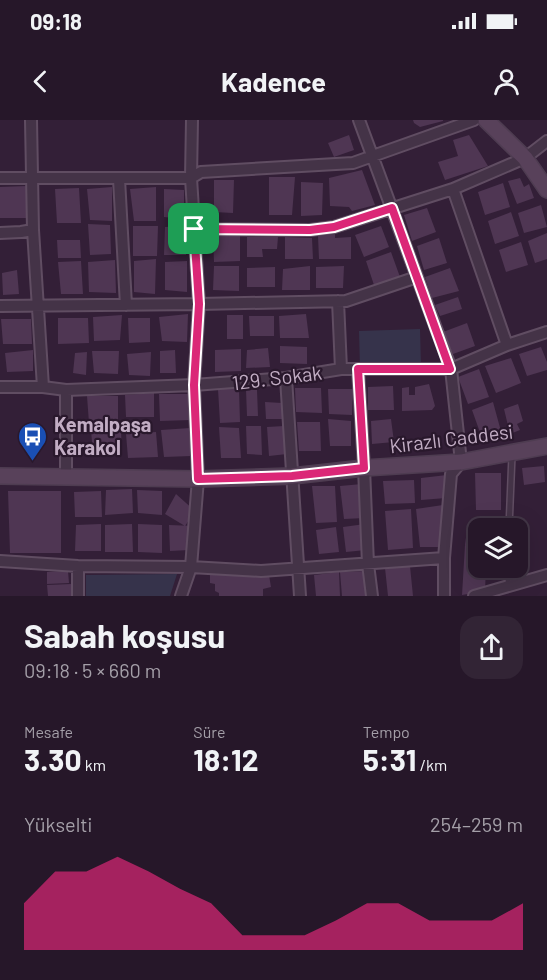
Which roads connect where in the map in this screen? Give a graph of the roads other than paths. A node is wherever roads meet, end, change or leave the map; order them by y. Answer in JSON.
{"nodes":[{"id":1,"x":31,"y":120,"type":"edge"},
{"id":2,"x":192,"y":120,"type":"edge"},
{"id":3,"x":359,"y":120,"type":"edge"},
{"id":4,"x":474,"y":120,"type":"edge"},
{"id":5,"x":486,"y":120,"type":"edge"},
{"id":6,"x":547,"y":141,"type":"edge"},
{"id":7,"x":372,"y":155,"type":"junction"},
{"id":8,"x":525,"y":158,"type":"junction"},
{"id":9,"x":0,"y":178,"type":"edge"},
{"id":10,"x":32,"y":178,"type":"junction"},
{"id":11,"x":191,"y":178,"type":"junction"},
{"id":12,"x":119,"y":179,"type":"junction"},
{"id":13,"x":453,"y":189,"type":"junction"},
{"id":14,"x":547,"y":190,"type":"edge"},
{"id":15,"x":392,"y":208,"type":"junction"},
{"id":16,"x":194,"y":229,"type":"junction"},
{"id":17,"x":33,"y":230,"type":"junction"},
{"id":18,"x":0,"y":232,"type":"edge"},
{"id":19,"x":417,"y":277,"type":"junction"},
{"id":20,"x":338,"y":301,"type":"junction"},
{"id":21,"x":199,"y":304,"type":"junction"},
{"id":22,"x":126,"y":305,"type":"junction"},
{"id":23,"x":0,"y":306,"type":"edge"},
{"id":24,"x":38,"y":306,"type":"junction"},
{"id":25,"x":547,"y":332,"type":"edge"},
{"id":26,"x":507,"y":345,"type":"junction"},
{"id":27,"x":341,"y":369,"type":"junction"},
{"id":28,"x":358,"y":369,"type":"junction"},
{"id":29,"x":450,"y":369,"type":"junction"},
{"id":30,"x":286,"y":378,"type":"junction"},
{"id":31,"x":194,"y":385,"type":"junction"},
{"id":32,"x":0,"y":387,"type":"edge"},
{"id":33,"x":43,"y":387,"type":"junction"},
{"id":34,"x":66,"y":390,"type":"junction"},
{"id":35,"x":547,"y":446,"type":"edge"},
{"id":36,"x":512,"y":453,"type":"junction"},
{"id":37,"x":461,"y":462,"type":"junction"},
{"id":38,"x":364,"y":468,"type":"junction"},
{"id":39,"x":0,"y":476,"type":"edge"},
{"id":40,"x":66,"y":476,"type":"junction"},
{"id":41,"x":292,"y":476,"type":"junction"},
{"id":42,"x":198,"y":479,"type":"junction"},
{"id":43,"x":509,"y":518,"type":"edge"},
{"id":44,"x":444,"y":558,"type":"junction"},
{"id":45,"x":0,"y":561,"type":"edge"},
{"id":46,"x":368,"y":564,"type":"junction"},
{"id":47,"x":78,"y":566,"type":"junction"},
{"id":48,"x":191,"y":567,"type":"junction"},
{"id":49,"x":298,"y":570,"type":"junction"},
{"id":50,"x":547,"y":575,"type":"edge"},
{"id":51,"x":508,"y":578,"type":"edge"},
{"id":52,"x":508,"y":586,"type":"junction"},
{"id":53,"x":78,"y":596,"type":"edge"},
{"id":54,"x":181,"y":596,"type":"edge"},
{"id":55,"x":300,"y":596,"type":"edge"},
{"id":56,"x":372,"y":596,"type":"edge"},
{"id":57,"x":444,"y":596,"type":"edge"},
{"id":58,"x":474,"y":596,"type":"edge"}],
"edges":[{"from":1,"to":10,"type":"street"},
{"from":2,"to":11,"type":"street"},
{"from":3,"to":7,"type":"street"},
{"from":4,"to":7,"type":"street"},
{"from":5,"to":8,"type":"main road"},
{"from":6,"to":8,"type":"street"},
{"from":7,"to":11,"type":"street"},
{"from":7,"to":15,"type":"street"},
{"from":8,"to":13,"type":"street"},
{"from":8,"to":14,"type":"main road"},
{"from":9,"to":10,"type":"street"},
{"from":10,"to":12,"type":"street"},
{"from":10,"to":17,"type":"street"},
{"from":11,"to":12,"type":"street"},
{"from":11,"to":16,"type":"street"},
{"from":12,"to":22,"type":"street"},
{"from":13,"to":15,"type":"street"},
{"from":13,"to":26,"type":"street"},
{"from":15,"to":16,"type":"street"},
{"from":15,"to":19,"type":"street"},
{"from":16,"to":21,"type":"street"},
{"from":17,"to":18,"type":"street"},
{"from":17,"to":24,"type":"street"},
{"from":19,"to":20,"type":"street"},
{"from":19,"to":29,"type":"street"},
{"from":20,"to":21,"type":"street"},
{"from":20,"to":27,"type":"street"},
{"from":21,"to":22,"type":"street"},
{"from":21,"to":31,"type":"street"},
{"from":22,"to":24,"type":"street"},
{"from":23,"to":24,"type":"street"},
{"from":24,"to":33,"type":"street"},
{"from":25,"to":26,"type":"street","name":"129. Sokak"},
{"from":26,"to":29,"type":"street","name":"129. Sokak"},
{"from":27,"to":28,"type":"street","name":"129. Sokak"},
{"from":27,"to":30,"type":"street","name":"129. Sokak"},
{"from":28,"to":29,"type":"street","name":"129. Sokak"},
{"from":28,"to":38,"type":"street"},
{"from":29,"to":37,"type":"street"},
{"from":30,"to":31,"type":"street","name":"129. Sokak"},
{"from":30,"to":41,"type":"street"},
{"from":31,"to":34,"type":"street","name":"129. Sokak"},
{"from":31,"to":42,"type":"street"},
{"from":32,"to":33,"type":"street","name":"129. Sokak"},
{"from":33,"to":34,"type":"street","name":"129. Sokak"},
{"from":34,"to":40,"type":"street"},
{"from":35,"to":36,"type":"main road","name":"Kirazlı Caddesi"},
{"from":36,"to":37,"type":"main road","name":"Kirazlı Caddesi"},
{"from":36,"to":43,"type":"lane"},
{"from":37,"to":38,"type":"main road","name":"Kirazlı Caddesi"},
{"from":37,"to":44,"type":"street"},
{"from":38,"to":41,"type":"main road","name":"Kirazlı Caddesi"},
{"from":38,"to":46,"type":"street"},
{"from":39,"to":40,"type":"main road","name":"Kirazlı Caddesi"},
{"from":40,"to":42,"type":"main road","name":"Kirazlı Caddesi"},
{"from":41,"to":42,"type":"main road","name":"Kirazlı Caddesi"},
{"from":41,"to":49,"type":"street"},
{"from":42,"to":48,"type":"street"},
{"from":44,"to":46,"type":"street"},
{"from":44,"to":57,"type":"street"},
{"from":45,"to":47,"type":"street"},
{"from":46,"to":49,"type":"street"},
{"from":46,"to":56,"type":"street"},
{"from":47,"to":48,"type":"street"},
{"from":47,"to":53,"type":"street"},
{"from":48,"to":49,"type":"street"},
{"from":48,"to":54,"type":"street"},
{"from":49,"to":55,"type":"street"},
{"from":50,"to":52,"type":"street"},
{"from":51,"to":52,"type":"lane"},
{"from":52,"to":58,"type":"street"}]}
